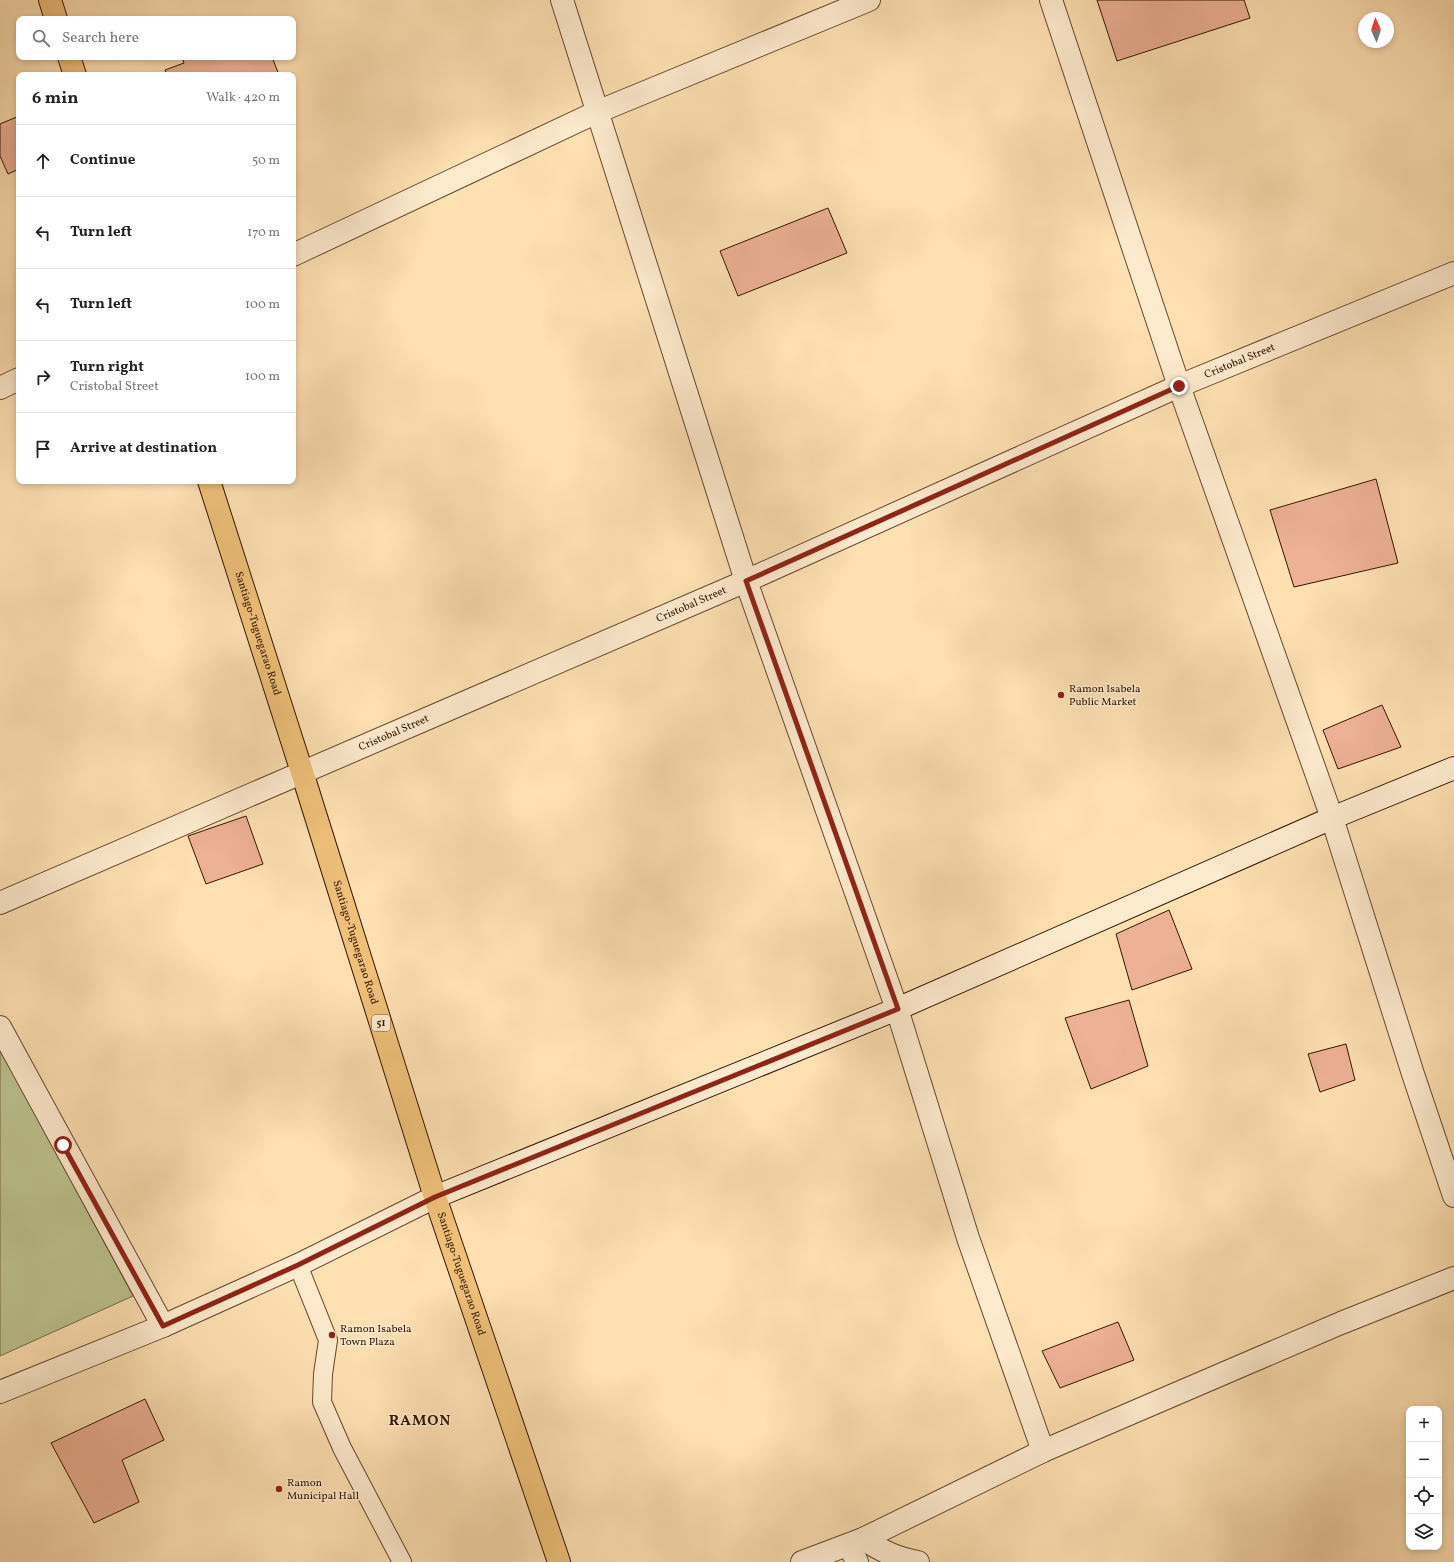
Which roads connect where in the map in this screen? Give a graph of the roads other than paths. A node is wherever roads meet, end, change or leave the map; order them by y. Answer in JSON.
{"nodes":[{"id":1,"x":50,"y":0,"type":"edge"},
{"id":2,"x":562,"y":0,"type":"edge"},
{"id":3,"x":869,"y":0,"type":"edge"},
{"id":4,"x":1051,"y":0,"type":"edge"},
{"id":5,"x":55,"y":16,"type":"edge"},
{"id":6,"x":70,"y":60,"type":"edge"},
{"id":7,"x":74,"y":72,"type":"edge"},
{"id":8,"x":597,"y":112,"type":"junction"},
{"id":9,"x":296,"y":254,"type":"edge"},
{"id":10,"x":1454,"y":272,"type":"edge"},
{"id":11,"x":16,"y":380,"type":"edge"},
{"id":12,"x":1179,"y":386,"type":"junction"},
{"id":13,"x":0,"y":388,"type":"edge"},
{"id":14,"x":211,"y":484,"type":"edge"},
{"id":15,"x":746,"y":581,"type":"junction"},
{"id":16,"x":1454,"y":768,"type":"edge"},
{"id":17,"x":302,"y":772,"type":"junction"},
{"id":18,"x":1332,"y":818,"type":"junction"},
{"id":19,"x":0,"y":903,"type":"edge"},
{"id":20,"x":898,"y":1009,"type":"junction"},
{"id":21,"x":0,"y":1027,"type":"edge"},
{"id":22,"x":1454,"y":1196,"type":"edge"},
{"id":23,"x":435,"y":1197,"type":"junction"},
{"id":24,"x":298,"y":1265,"type":"junction"},
{"id":25,"x":1454,"y":1278,"type":"edge"},
{"id":26,"x":163,"y":1326,"type":"junction"},
{"id":27,"x":0,"y":1392,"type":"edge"},
{"id":28,"x":1043,"y":1451,"type":"junction"},
{"id":29,"x":856,"y":1549,"type":"edge"},
{"id":30,"x":402,"y":1562,"type":"edge"},
{"id":31,"x":559,"y":1562,"type":"edge"},
{"id":32,"x":802,"y":1562,"type":"edge"},
{"id":33,"x":918,"y":1562,"type":"edge"}],
"edges":[{"from":1,"to":5,"type":"highway"},
{"from":2,"to":8,"type":"street"},
{"from":3,"to":8,"type":"street"},
{"from":4,"to":12,"type":"street"},
{"from":6,"to":7,"type":"highway"},
{"from":8,"to":9,"type":"street"},
{"from":8,"to":15,"type":"street"},
{"from":10,"to":12,"type":"street","name":"Cristobal Street"},
{"from":11,"to":13,"type":"street"},
{"from":12,"to":15,"type":"street","name":"Cristobal Street"},
{"from":12,"to":18,"type":"street"},
{"from":14,"to":17,"type":"highway","name":"Santiago-Tuguegarao Road","number":"51"},
{"from":15,"to":17,"type":"street","name":"Cristobal Street"},
{"from":15,"to":20,"type":"street"},
{"from":16,"to":18,"type":"street"},
{"from":17,"to":19,"type":"street","name":"Cristobal Street"},
{"from":17,"to":23,"type":"highway","name":"Santiago-Tuguegarao Road","number":"51"},
{"from":18,"to":20,"type":"street"},
{"from":18,"to":22,"type":"street"},
{"from":20,"to":23,"type":"street"},
{"from":20,"to":28,"type":"street"},
{"from":21,"to":26,"type":"street"},
{"from":23,"to":24,"type":"street"},
{"from":23,"to":31,"type":"highway","name":"Santiago-Tuguegarao Road","number":"51"},
{"from":24,"to":26,"type":"street"},
{"from":24,"to":30,"type":"lane"},
{"from":25,"to":28,"type":"street"},
{"from":26,"to":27,"type":"street"},
{"from":28,"to":29,"type":"street"},
{"from":29,"to":32,"type":"street"},
{"from":29,"to":33,"type":"street"}]}
